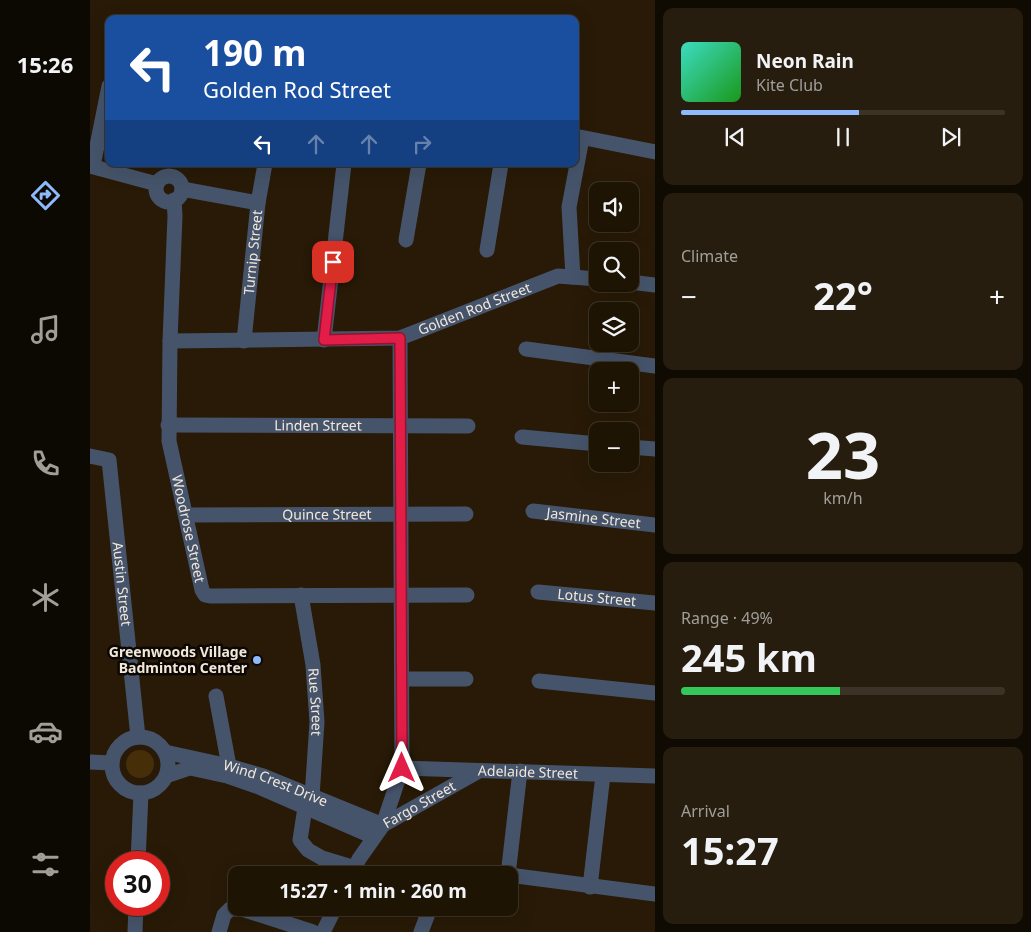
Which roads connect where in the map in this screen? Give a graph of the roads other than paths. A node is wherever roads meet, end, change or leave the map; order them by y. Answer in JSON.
{"nodes":[{"id":1,"x":105,"y":104,"type":"edge"},
{"id":2,"x":579,"y":137,"type":"edge"},
{"id":3,"x":655,"y":152,"type":"edge"},
{"id":4,"x":91,"y":166,"type":"edge"},
{"id":5,"x":180,"y":167,"type":"edge"},
{"id":6,"x":264,"y":167,"type":"edge"},
{"id":7,"x":344,"y":167,"type":"edge"},
{"id":8,"x":418,"y":167,"type":"edge"},
{"id":9,"x":501,"y":167,"type":"edge"},
{"id":10,"x":574,"y":167,"type":"edge"},
{"id":11,"x":157,"y":184,"type":"junction"},
{"id":12,"x":177,"y":189,"type":"junction"},
{"id":13,"x":258,"y":203,"type":"junction"},
{"id":14,"x":406,"y":240,"type":"dead end"},
{"id":15,"x":487,"y":250,"type":"dead end"},
{"id":16,"x":573,"y":277,"type":"junction"},
{"id":17,"x":589,"y":278,"type":"edge"},
{"id":18,"x":639,"y":283,"type":"edge"},
{"id":19,"x":655,"y":285,"type":"edge"},
{"id":20,"x":400,"y":338,"type":"junction"},
{"id":21,"x":324,"y":340,"type":"junction"},
{"id":22,"x":244,"y":341,"type":"junction"},
{"id":23,"x":170,"y":342,"type":"junction"},
{"id":24,"x":526,"y":349,"type":"dead end"},
{"id":25,"x":655,"y":366,"type":"edge"},
{"id":26,"x":168,"y":426,"type":"junction"},
{"id":27,"x":468,"y":426,"type":"dead end"},
{"id":28,"x":401,"y":427,"type":"junction"},
{"id":29,"x":522,"y":438,"type":"dead end"},
{"id":30,"x":589,"y":443,"type":"edge"},
{"id":31,"x":639,"y":448,"type":"edge"},
{"id":32,"x":655,"y":449,"type":"edge"},
{"id":33,"x":90,"y":456,"type":"edge"},
{"id":34,"x":533,"y":511,"type":"dead end"},
{"id":35,"x":401,"y":514,"type":"junction"},
{"id":36,"x":466,"y":514,"type":"dead end"},
{"id":37,"x":187,"y":515,"type":"junction"},
{"id":38,"x":655,"y":525,"type":"edge"},
{"id":39,"x":538,"y":592,"type":"dead end"},
{"id":40,"x":301,"y":595,"type":"junction"},
{"id":41,"x":402,"y":595,"type":"junction"},
{"id":42,"x":467,"y":595,"type":"dead end"},
{"id":43,"x":655,"y":603,"type":"edge"},
{"id":44,"x":402,"y":679,"type":"junction"},
{"id":45,"x":466,"y":679,"type":"dead end"},
{"id":46,"x":539,"y":681,"type":"dead end"},
{"id":47,"x":655,"y":693,"type":"edge"},
{"id":48,"x":216,"y":696,"type":"dead end"},
{"id":49,"x":138,"y":737,"type":"junction"},
{"id":50,"x":165,"y":752,"type":"junction"},
{"id":51,"x":90,"y":762,"type":"edge"},
{"id":52,"x":112,"y":763,"type":"junction"},
{"id":53,"x":229,"y":766,"type":"junction"},
{"id":54,"x":402,"y":768,"type":"junction"},
{"id":55,"x":480,"y":770,"type":"junction"},
{"id":56,"x":520,"y":771,"type":"junction"},
{"id":57,"x":603,"y":775,"type":"junction"},
{"id":58,"x":166,"y":776,"type":"junction"},
{"id":59,"x":655,"y":776,"type":"edge"},
{"id":60,"x":141,"y":793,"type":"junction"},
{"id":61,"x":309,"y":802,"type":"junction"},
{"id":62,"x":379,"y":831,"type":"junction"},
{"id":63,"x":138,"y":851,"type":"edge"},
{"id":64,"x":340,"y":866,"type":"edge"},
{"id":65,"x":357,"y":866,"type":"edge"},
{"id":66,"x":509,"y":866,"type":"edge"},
{"id":67,"x":518,"y":876,"type":"edge"},
{"id":68,"x":590,"y":887,"type":"junction"},
{"id":69,"x":655,"y":894,"type":"edge"},
{"id":70,"x":136,"y":916,"type":"edge"},
{"id":71,"x":331,"y":916,"type":"edge"},
{"id":72,"x":427,"y":916,"type":"edge"},
{"id":73,"x":135,"y":932,"type":"edge"},
{"id":74,"x":219,"y":932,"type":"edge"},
{"id":75,"x":313,"y":932,"type":"edge"},
{"id":76,"x":323,"y":932,"type":"edge"},
{"id":77,"x":421,"y":932,"type":"edge"}],
"edges":[{"from":1,"to":4,"type":"street"},
{"from":2,"to":3,"type":"street"},
{"from":4,"to":11,"type":"street"},
{"from":5,"to":12,"type":"street","name":"Woodrose Street"},
{"from":6,"to":13,"type":"street","name":"Turnip Street"},
{"from":7,"to":21,"type":"street"},
{"from":8,"to":14,"type":"street"},
{"from":9,"to":15,"type":"street"},
{"from":10,"to":16,"type":"street"},
{"from":11,"to":12,"type":"street"},
{"from":11,"to":12,"type":"street"},
{"from":12,"to":13,"type":"street"},
{"from":12,"to":23,"type":"street","name":"Woodrose Street"},
{"from":13,"to":22,"type":"street","name":"Turnip Street"},
{"from":16,"to":17,"type":"street","name":"Golden Rod Street"},
{"from":16,"to":20,"type":"street","name":"Golden Rod Street"},
{"from":18,"to":19,"type":"street"},
{"from":20,"to":21,"type":"street","name":"Golden Rod Street"},
{"from":20,"to":28,"type":"street"},
{"from":21,"to":22,"type":"street","name":"Golden Rod Street"},
{"from":22,"to":23,"type":"street","name":"Golden Rod Street"},
{"from":23,"to":26,"type":"street","name":"Woodrose Street"},
{"from":24,"to":25,"type":"street"},
{"from":26,"to":28,"type":"street","name":"Linden Street"},
{"from":26,"to":37,"type":"street","name":"Woodrose Street"},
{"from":27,"to":28,"type":"street","name":"Linden Street"},
{"from":28,"to":35,"type":"street"},
{"from":29,"to":30,"type":"street"},
{"from":31,"to":32,"type":"street"},
{"from":33,"to":49,"type":"street","name":"Austin Street"},
{"from":34,"to":38,"type":"street","name":"Jasmine Street"},
{"from":35,"to":36,"type":"street","name":"Quince Street"},
{"from":35,"to":37,"type":"street","name":"Quince Street"},
{"from":35,"to":41,"type":"street"},
{"from":37,"to":40,"type":"street","name":"Woodrose Street"},
{"from":39,"to":43,"type":"street","name":"Lotus Street"},
{"from":40,"to":41,"type":"street","name":"Woodrose Street"},
{"from":40,"to":61,"type":"street","name":"Rue Street"},
{"from":41,"to":42,"type":"street","name":"Woodrose Street"},
{"from":41,"to":44,"type":"street"},
{"from":44,"to":45,"type":"street"},
{"from":44,"to":54,"type":"street"},
{"from":46,"to":47,"type":"street"},
{"from":48,"to":53,"type":"street"},
{"from":49,"to":50,"type":"street"},
{"from":49,"to":52,"type":"street"},
{"from":50,"to":53,"type":"street","name":"Wind Crest Drive"},
{"from":50,"to":58,"type":"street"},
{"from":51,"to":52,"type":"street"},
{"from":52,"to":60,"type":"street"},
{"from":53,"to":61,"type":"street","name":"Wind Crest Drive"},
{"from":54,"to":55,"type":"street","name":"Adelaide Street"},
{"from":54,"to":62,"type":"street"},
{"from":55,"to":56,"type":"street","name":"Adelaide Street"},
{"from":55,"to":62,"type":"street","name":"Fargo Street"},
{"from":56,"to":57,"type":"street","name":"Adelaide Street"},
{"from":56,"to":66,"type":"street"},
{"from":57,"to":59,"type":"street","name":"Adelaide Street"},
{"from":57,"to":68,"type":"street"},
{"from":58,"to":60,"type":"street"},
{"from":58,"to":61,"type":"street","name":"Wind Crest Drive"},
{"from":60,"to":63,"type":"street"},
{"from":61,"to":62,"type":"street","name":"Wind Crest Drive"},
{"from":61,"to":64,"type":"street","name":"Rue Street"},
{"from":62,"to":65,"type":"street","name":"Fargo Street"},
{"from":67,"to":68,"type":"street"},
{"from":68,"to":69,"type":"street"},
{"from":70,"to":73,"type":"street"},
{"from":71,"to":76,"type":"street"},
{"from":72,"to":77,"type":"street"},
{"from":74,"to":75,"type":"street"}]}
